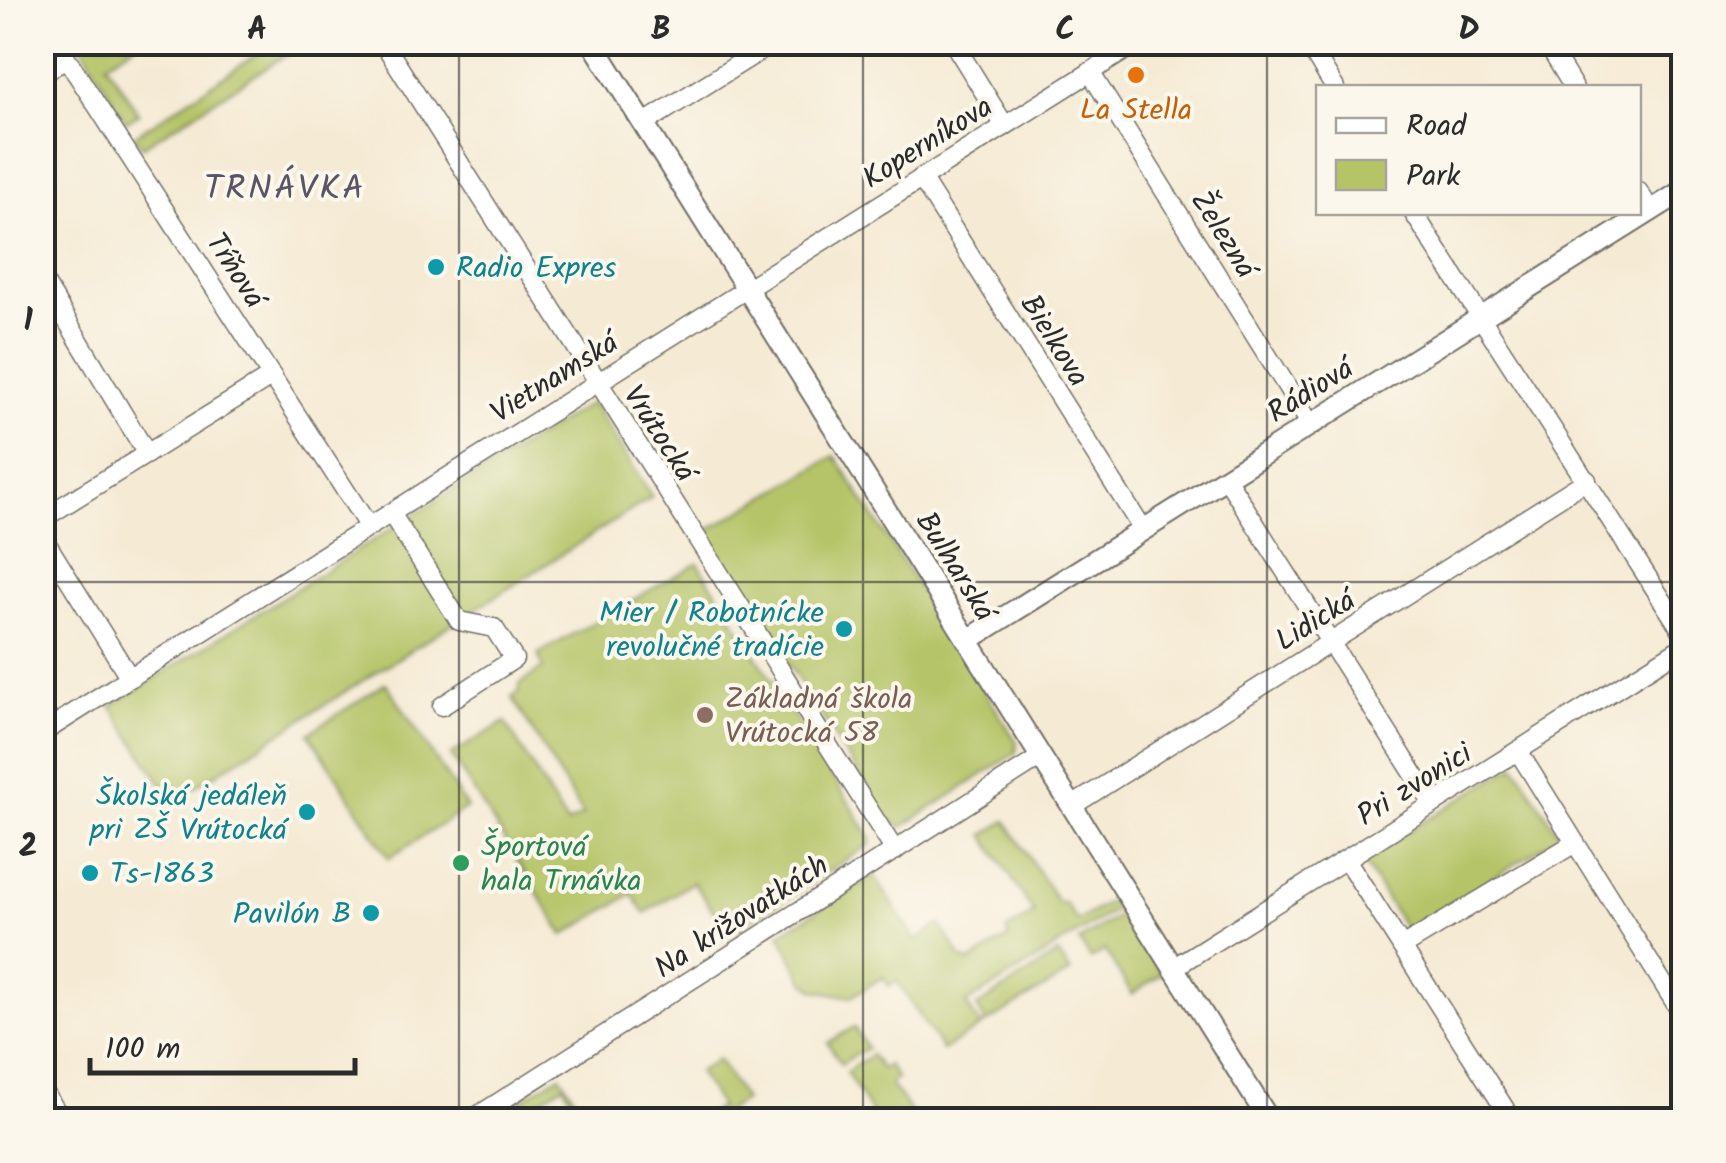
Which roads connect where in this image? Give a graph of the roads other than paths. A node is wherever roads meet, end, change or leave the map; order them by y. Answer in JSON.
{"nodes":[{"id":1,"x":383,"y":42,"type":"edge"},
{"id":2,"x":592,"y":42,"type":"edge"},
{"id":3,"x":774,"y":42,"type":"edge"},
{"id":4,"x":953,"y":42,"type":"edge"},
{"id":5,"x":1138,"y":42,"type":"edge"},
{"id":6,"x":1307,"y":42,"type":"edge"},
{"id":7,"x":1546,"y":42,"type":"edge"},
{"id":8,"x":61,"y":50,"type":"edge"},
{"id":9,"x":1090,"y":72,"type":"junction"},
{"id":10,"x":42,"y":76,"type":"edge"},
{"id":11,"x":1333,"y":85,"type":"edge"},
{"id":12,"x":1572,"y":85,"type":"edge"},
{"id":13,"x":643,"y":124,"type":"junction"},
{"id":14,"x":1005,"y":126,"type":"junction"},
{"id":15,"x":920,"y":178,"type":"junction"},
{"id":16,"x":1684,"y":190,"type":"edge"},
{"id":17,"x":1641,"y":196,"type":"edge"},
{"id":18,"x":1651,"y":211,"type":"junction"},
{"id":19,"x":1415,"y":215,"type":"edge"},
{"id":20,"x":42,"y":279,"type":"edge"},
{"id":21,"x":746,"y":288,"type":"junction"},
{"id":22,"x":1482,"y":317,"type":"junction"},
{"id":23,"x":272,"y":376,"type":"junction"},
{"id":24,"x":596,"y":383,"type":"junction"},
{"id":25,"x":1311,"y":425,"type":"junction"},
{"id":26,"x":148,"y":454,"type":"junction"},
{"id":27,"x":1226,"y":478,"type":"junction"},
{"id":28,"x":1587,"y":480,"type":"junction"},
{"id":29,"x":391,"y":513,"type":"junction"},
{"id":30,"x":42,"y":519,"type":"edge"},
{"id":31,"x":369,"y":526,"type":"junction"},
{"id":32,"x":1143,"y":530,"type":"junction"},
{"id":33,"x":42,"y":536,"type":"edge"},
{"id":34,"x":1684,"y":634,"type":"edge"},
{"id":35,"x":968,"y":640,"type":"junction"},
{"id":36,"x":1330,"y":643,"type":"junction"},
{"id":37,"x":1684,"y":646,"type":"edge"},
{"id":38,"x":130,"y":678,"type":"junction"},
{"id":39,"x":442,"y":706,"type":"dead end"},
{"id":40,"x":42,"y":734,"type":"edge"},
{"id":41,"x":1518,"y":750,"type":"junction"},
{"id":42,"x":1041,"y":757,"type":"junction"},
{"id":43,"x":1433,"y":804,"type":"junction"},
{"id":44,"x":1072,"y":806,"type":"junction"},
{"id":45,"x":1575,"y":842,"type":"junction"},
{"id":46,"x":895,"y":850,"type":"junction"},
{"id":47,"x":1346,"y":859,"type":"junction"},
{"id":48,"x":1402,"y":947,"type":"junction"},
{"id":49,"x":1173,"y":968,"type":"junction"},
{"id":50,"x":1684,"y":1018,"type":"edge"},
{"id":51,"x":42,"y":1089,"type":"edge"},
{"id":52,"x":62,"y":1120,"type":"edge"},
{"id":53,"x":472,"y":1120,"type":"edge"},
{"id":54,"x":1269,"y":1120,"type":"edge"},
{"id":55,"x":1512,"y":1120,"type":"edge"}],
"edges":[{"from":1,"to":24,"type":"street","name":"Vrútocká"},
{"from":2,"to":13,"type":"street","name":"Bulharská"},
{"from":3,"to":13,"type":"street"},
{"from":4,"to":14,"type":"street"},
{"from":5,"to":9,"type":"street","name":"Koperníkova"},
{"from":6,"to":11,"type":"street"},
{"from":7,"to":12,"type":"street"},
{"from":8,"to":10,"type":"street"},
{"from":8,"to":23,"type":"street","name":"Tŕňová"},
{"from":9,"to":14,"type":"street","name":"Koperníkova"},
{"from":9,"to":25,"type":"street","name":"Železná"},
{"from":13,"to":21,"type":"street","name":"Bulharská"},
{"from":14,"to":15,"type":"street","name":"Koperníkova"},
{"from":15,"to":21,"type":"street","name":"Koperníkova"},
{"from":15,"to":32,"type":"street","name":"Bielkova"},
{"from":16,"to":18,"type":"street","name":"Rádiová"},
{"from":17,"to":18,"type":"street"},
{"from":18,"to":22,"type":"street","name":"Rádiová"},
{"from":19,"to":22,"type":"street"},
{"from":20,"to":26,"type":"street"},
{"from":21,"to":24,"type":"street","name":"Vietnamská"},
{"from":21,"to":35,"type":"street","name":"Bulharská"},
{"from":22,"to":25,"type":"street","name":"Rádiová"},
{"from":22,"to":28,"type":"street"},
{"from":23,"to":26,"type":"street"},
{"from":23,"to":31,"type":"street","name":"Tŕňová"},
{"from":24,"to":29,"type":"street","name":"Vietnamská"},
{"from":24,"to":46,"type":"street","name":"Vrútocká"},
{"from":25,"to":27,"type":"street","name":"Rádiová"},
{"from":26,"to":30,"type":"street"},
{"from":27,"to":32,"type":"street","name":"Rádiová"},
{"from":27,"to":36,"type":"street"},
{"from":28,"to":34,"type":"street"},
{"from":28,"to":36,"type":"street","name":"Lidická"},
{"from":29,"to":31,"type":"street","name":"Vietnamská"},
{"from":29,"to":39,"type":"street"},
{"from":31,"to":38,"type":"street","name":"Vietnamská"},
{"from":32,"to":35,"type":"street","name":"Rádiová"},
{"from":33,"to":38,"type":"street"},
{"from":35,"to":42,"type":"street","name":"Bulharská"},
{"from":36,"to":43,"type":"street"},
{"from":36,"to":44,"type":"street","name":"Lidická"},
{"from":37,"to":41,"type":"street","name":"Pri zvonici"},
{"from":38,"to":40,"type":"street","name":"Vietnamská"},
{"from":41,"to":43,"type":"street","name":"Pri zvonici"},
{"from":41,"to":45,"type":"street"},
{"from":42,"to":44,"type":"street","name":"Bulharská"},
{"from":42,"to":46,"type":"street","name":"Na križovatkách"},
{"from":43,"to":47,"type":"street","name":"Pri zvonici"},
{"from":44,"to":49,"type":"street","name":"Bulharská"},
{"from":45,"to":48,"type":"street"},
{"from":45,"to":50,"type":"street"},
{"from":46,"to":53,"type":"street","name":"Na križovatkách"},
{"from":47,"to":48,"type":"street"},
{"from":47,"to":49,"type":"street","name":"Pri zvonici"},
{"from":48,"to":55,"type":"street"},
{"from":49,"to":54,"type":"street","name":"Bulharská"},
{"from":51,"to":52,"type":"street"}]}
